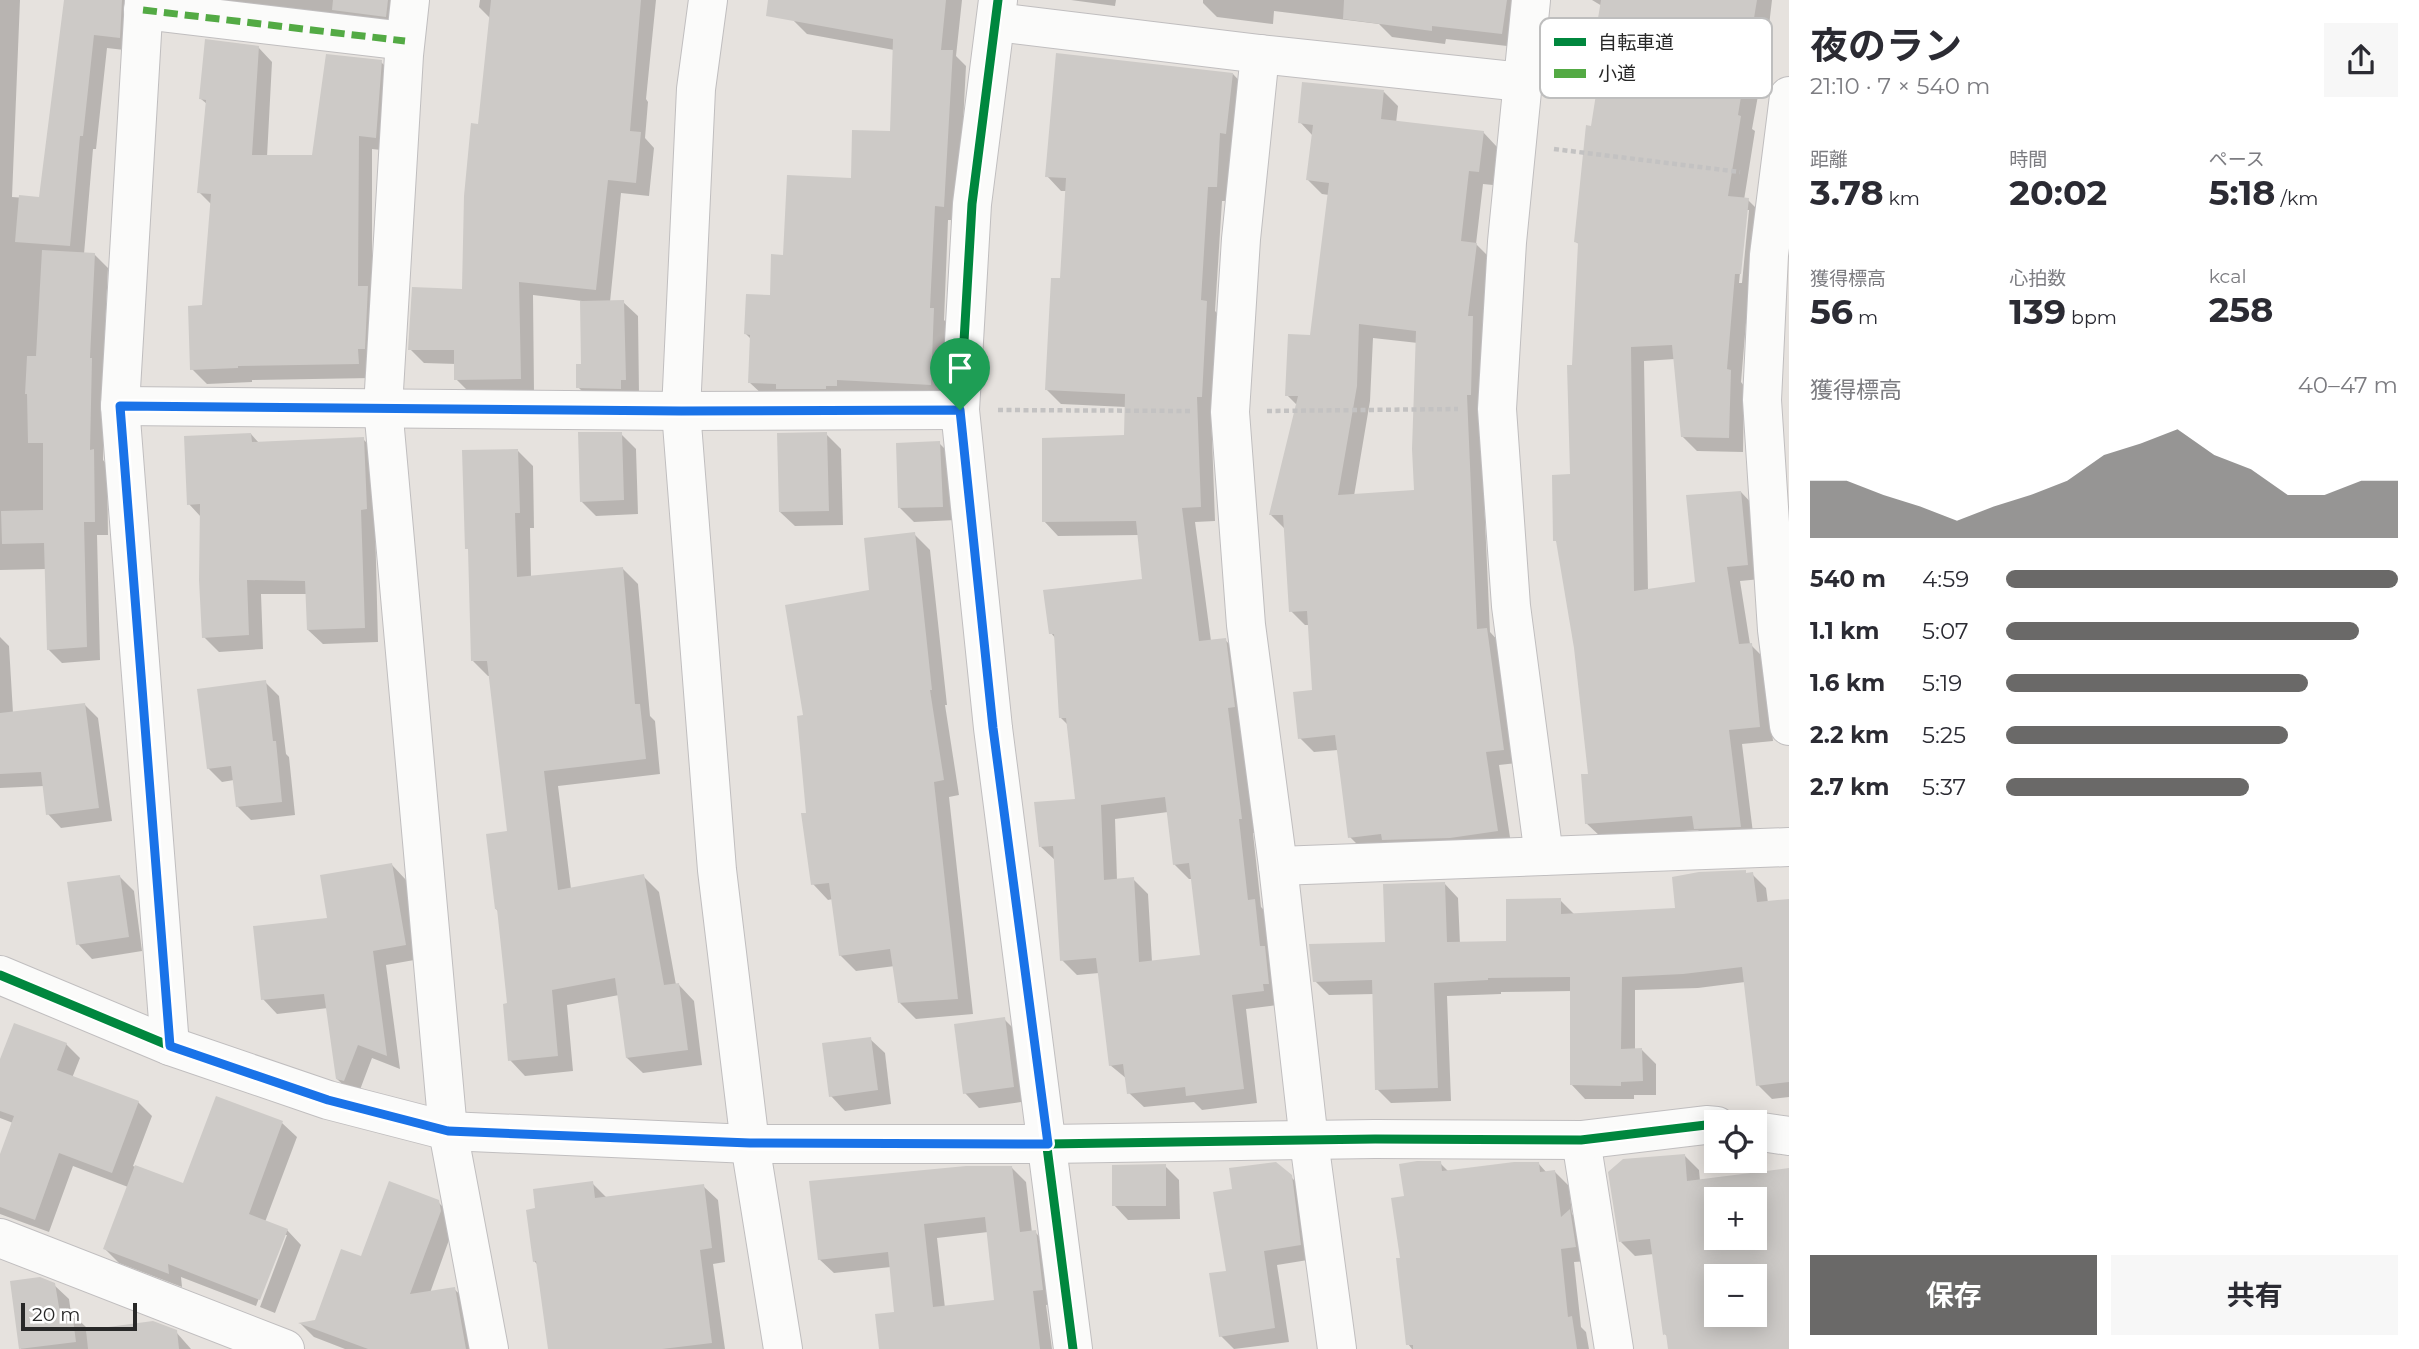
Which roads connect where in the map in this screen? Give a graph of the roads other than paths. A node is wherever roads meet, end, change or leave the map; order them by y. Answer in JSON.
{"nodes":[{"id":1,"x":410,"y":0,"type":"edge"},
{"id":2,"x":708,"y":0,"type":"edge"},
{"id":3,"x":1531,"y":0,"type":"edge"},
{"id":4,"x":143,"y":5,"type":"edge"},
{"id":5,"x":997,"y":11,"type":"edge"},
{"id":6,"x":405,"y":41,"type":"junction"},
{"id":7,"x":1260,"y":54,"type":"junction"},
{"id":8,"x":1522,"y":82,"type":"junction"},
{"id":9,"x":1789,"y":96,"type":"edge"},
{"id":10,"x":1776,"y":400,"type":"edge"},
{"id":11,"x":120,"y":406,"type":"junction"},
{"id":12,"x":383,"y":407,"type":"junction"},
{"id":13,"x":960,"y":410,"type":"junction"},
{"id":14,"x":681,"y":411,"type":"junction"},
{"id":15,"x":1789,"y":726,"type":"edge"},
{"id":16,"x":1789,"y":847,"type":"edge"},
{"id":17,"x":1544,"y":856,"type":"junction"},
{"id":18,"x":1278,"y":866,"type":"junction"},
{"id":19,"x":0,"y":975,"type":"edge"},
{"id":20,"x":170,"y":1046,"type":"junction"},
{"id":21,"x":1704,"y":1125,"type":"edge"},
{"id":22,"x":448,"y":1131,"type":"junction"},
{"id":23,"x":1767,"y":1133,"type":"edge"},
{"id":24,"x":1789,"y":1136,"type":"edge"},
{"id":25,"x":1581,"y":1140,"type":"junction"},
{"id":26,"x":1308,"y":1142,"type":"junction"},
{"id":27,"x":750,"y":1143,"type":"junction"},
{"id":28,"x":1048,"y":1144,"type":"junction"},
{"id":29,"x":0,"y":1238,"type":"edge"},
{"id":30,"x":224,"y":1337,"type":"edge"},
{"id":31,"x":285,"y":1349,"type":"edge"},
{"id":32,"x":488,"y":1349,"type":"edge"},
{"id":33,"x":783,"y":1349,"type":"edge"},
{"id":34,"x":1073,"y":1349,"type":"edge"},
{"id":35,"x":1337,"y":1349,"type":"edge"},
{"id":36,"x":1614,"y":1349,"type":"edge"}],
"edges":[{"from":1,"to":6,"type":"street"},
{"from":2,"to":14,"type":"street"},
{"from":3,"to":8,"type":"street"},
{"from":4,"to":6,"type":"street"},
{"from":4,"to":11,"type":"street"},
{"from":5,"to":7,"type":"street"},
{"from":5,"to":13,"type":"street"},
{"from":6,"to":12,"type":"street"},
{"from":7,"to":8,"type":"street"},
{"from":7,"to":18,"type":"street"},
{"from":8,"to":17,"type":"street"},
{"from":9,"to":10,"type":"street"},
{"from":10,"to":15,"type":"street"},
{"from":11,"to":12,"type":"street"},
{"from":11,"to":20,"type":"street"},
{"from":12,"to":14,"type":"street"},
{"from":12,"to":22,"type":"street"},
{"from":13,"to":14,"type":"street"},
{"from":13,"to":28,"type":"street"},
{"from":14,"to":27,"type":"street"},
{"from":16,"to":17,"type":"street"},
{"from":17,"to":18,"type":"street"},
{"from":18,"to":26,"type":"street"},
{"from":19,"to":20,"type":"street"},
{"from":20,"to":22,"type":"street"},
{"from":21,"to":25,"type":"street"},
{"from":22,"to":27,"type":"street"},
{"from":22,"to":32,"type":"street"},
{"from":23,"to":24,"type":"street"},
{"from":25,"to":26,"type":"street"},
{"from":25,"to":36,"type":"street"},
{"from":26,"to":28,"type":"street"},
{"from":26,"to":35,"type":"street"},
{"from":27,"to":28,"type":"street"},
{"from":27,"to":33,"type":"street"},
{"from":28,"to":34,"type":"street"},
{"from":29,"to":30,"type":"street"},
{"from":30,"to":31,"type":"street"}]}
